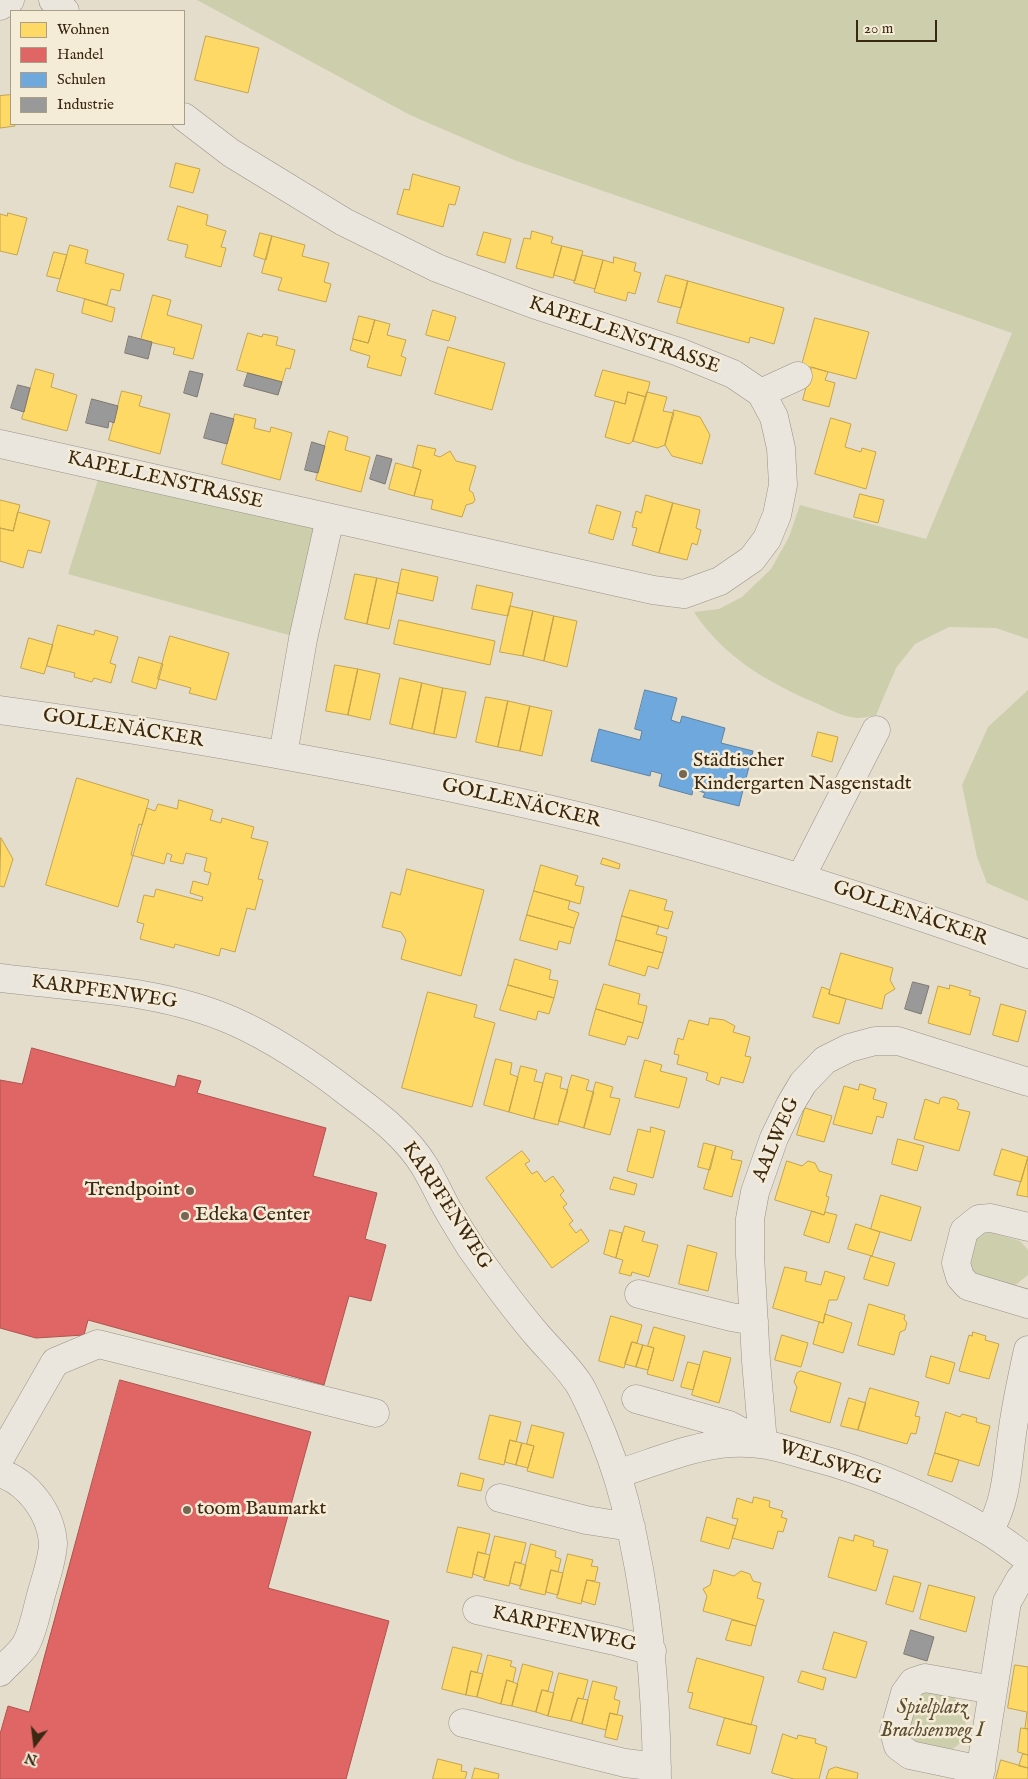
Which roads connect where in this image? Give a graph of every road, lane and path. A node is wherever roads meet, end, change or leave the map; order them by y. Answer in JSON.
{"nodes":[{"id":1,"x":10,"y":0,"type":"edge"},
{"id":2,"x":53,"y":0,"type":"edge"},
{"id":3,"x":0,"y":6,"type":"edge"},
{"id":4,"x":64,"y":10,"type":"edge"},
{"id":5,"x":185,"y":117,"type":"edge"},
{"id":6,"x":798,"y":376,"type":"dead end"},
{"id":7,"x":761,"y":393,"type":"junction"},
{"id":8,"x":0,"y":444,"type":"edge"},
{"id":9,"x":330,"y":518,"type":"junction"},
{"id":10,"x":0,"y":710,"type":"edge"},
{"id":11,"x":876,"y":730,"type":"dead end"},
{"id":12,"x":283,"y":754,"type":"junction"},
{"id":13,"x":800,"y":877,"type":"junction"},
{"id":14,"x":1028,"y":954,"type":"edge"},
{"id":15,"x":0,"y":978,"type":"edge"},
{"id":16,"x":1028,"y":1082,"type":"edge"},
{"id":17,"x":1028,"y":1227,"type":"edge"},
{"id":18,"x":639,"y":1294,"type":"dead end"},
{"id":19,"x":1028,"y":1304,"type":"edge"},
{"id":20,"x":754,"y":1321,"type":"junction"},
{"id":21,"x":1028,"y":1350,"type":"edge"},
{"id":22,"x":636,"y":1399,"type":"dead end"},
{"id":23,"x":375,"y":1413,"type":"dead end"},
{"id":24,"x":763,"y":1443,"type":"junction"},
{"id":25,"x":0,"y":1458,"type":"edge"},
{"id":26,"x":0,"y":1473,"type":"edge"},
{"id":27,"x":617,"y":1474,"type":"junction"},
{"id":28,"x":500,"y":1498,"type":"dead end"},
{"id":29,"x":631,"y":1527,"type":"junction"},
{"id":30,"x":989,"y":1531,"type":"junction"},
{"id":31,"x":1028,"y":1559,"type":"edge"},
{"id":32,"x":1028,"y":1570,"type":"edge"},
{"id":33,"x":477,"y":1610,"type":"dead end"},
{"id":34,"x":652,"y":1651,"type":"junction"},
{"id":35,"x":0,"y":1672,"type":"edge"},
{"id":36,"x":993,"y":1690,"type":"junction"},
{"id":37,"x":464,"y":1723,"type":"dead end"},
{"id":38,"x":657,"y":1773,"type":"edge"},
{"id":39,"x":980,"y":1775,"type":"edge"}],
"edges":[{"from":1,"to":3,"type":"street"},
{"from":2,"to":4,"type":"street"},
{"from":5,"to":7,"type":"street","name":"KAPELLENSTRASSE"},
{"from":6,"to":7,"type":"street"},
{"from":7,"to":9,"type":"street","name":"KAPELLENSTRASSE"},
{"from":8,"to":9,"type":"street","name":"KAPELLENSTRASSE"},
{"from":9,"to":12,"type":"street"},
{"from":10,"to":12,"type":"street","name":"GOLLENÄCKER"},
{"from":11,"to":13,"type":"street"},
{"from":12,"to":13,"type":"street","name":"GOLLENÄCKER"},
{"from":13,"to":14,"type":"street","name":"GOLLENÄCKER"},
{"from":15,"to":27,"type":"street","name":"KARPFENWEG"},
{"from":16,"to":20,"type":"street","name":"AALWEG"},
{"from":17,"to":19,"type":"street"},
{"from":18,"to":20,"type":"street"},
{"from":20,"to":24,"type":"street","name":"AALWEG"},
{"from":21,"to":30,"type":"street"},
{"from":22,"to":24,"type":"street"},
{"from":23,"to":25,"type":"street"},
{"from":24,"to":27,"type":"street","name":"WELSWEG"},
{"from":24,"to":30,"type":"street","name":"WELSWEG"},
{"from":26,"to":35,"type":"street"},
{"from":27,"to":29,"type":"street","name":"KARPFENWEG"},
{"from":28,"to":29,"type":"street"},
{"from":29,"to":34,"type":"street","name":"KARPFENWEG"},
{"from":30,"to":31,"type":"street","name":"WELSWEG"},
{"from":32,"to":36,"type":"street"},
{"from":33,"to":34,"type":"street","name":"KARPFENWEG"},
{"from":34,"to":38,"type":"street","name":"KARPFENWEG"},
{"from":36,"to":39,"type":"street"},
{"from":36,"to":39,"type":"street"},
{"from":37,"to":38,"type":"street","name":"KARPFENWEG"}]}
